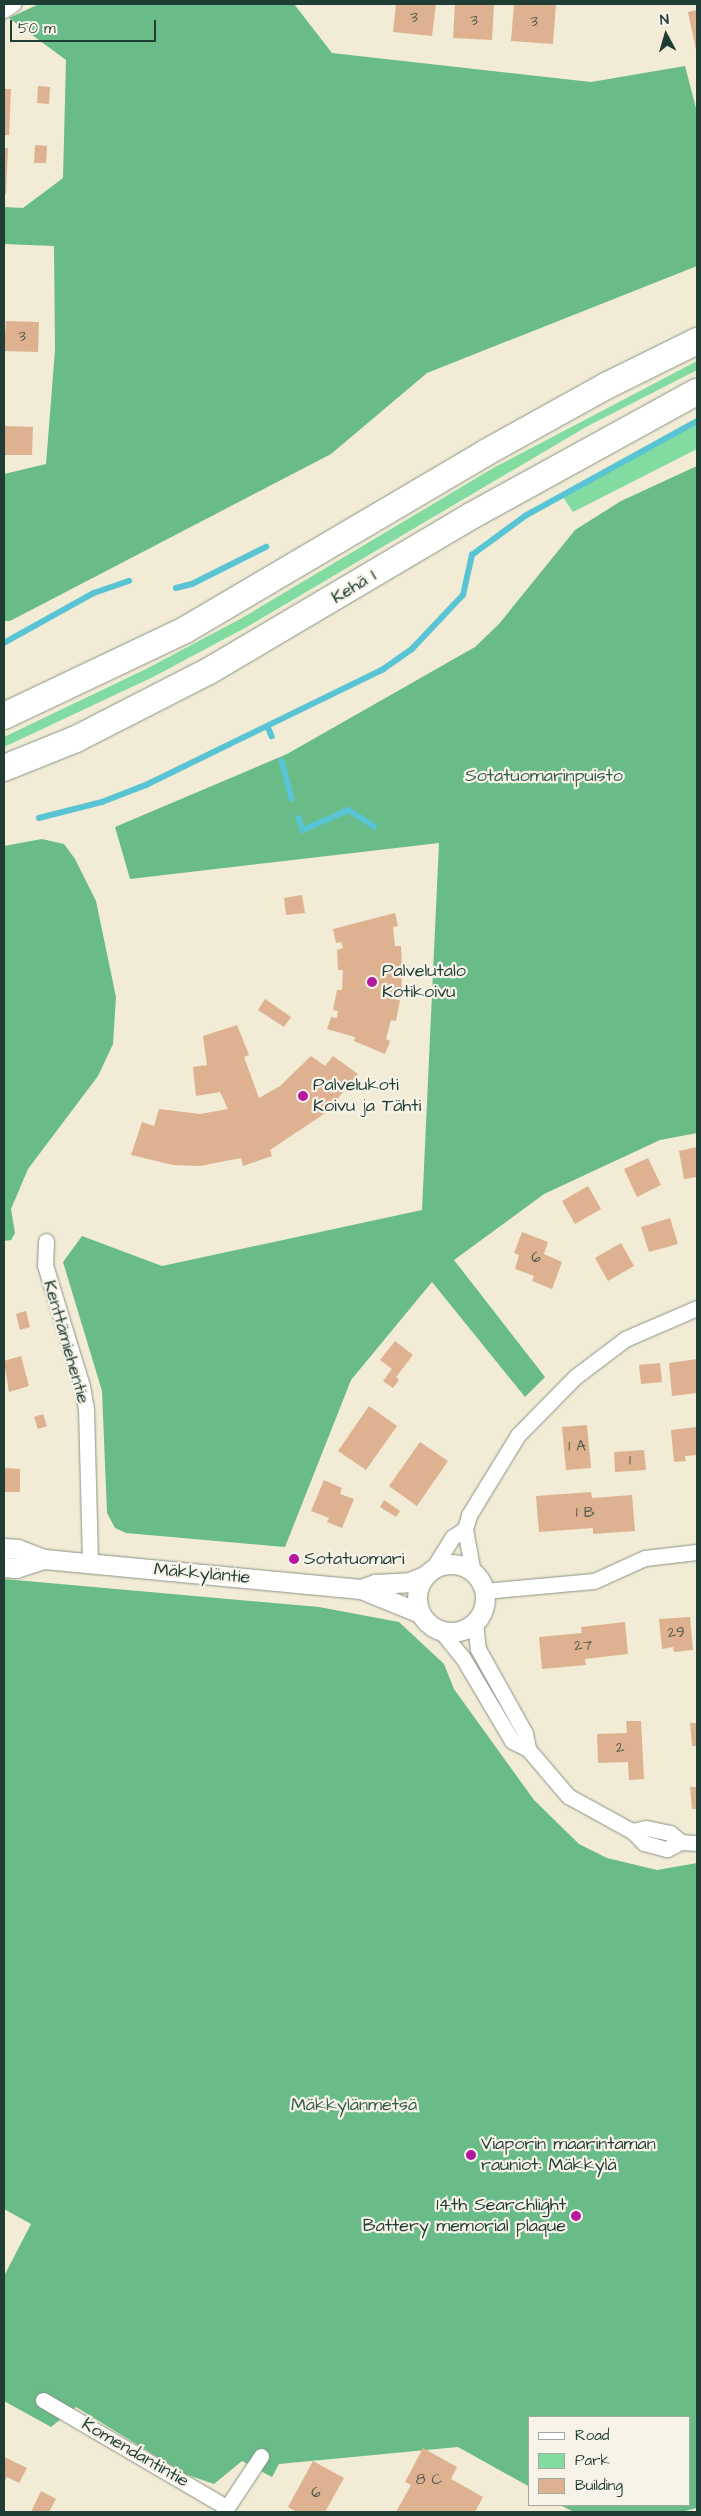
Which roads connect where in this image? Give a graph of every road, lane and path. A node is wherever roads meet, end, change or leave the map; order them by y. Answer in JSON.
{"nodes":[{"id":1,"x":13,"y":4,"type":"edge"},
{"id":2,"x":4,"y":10,"type":"edge"},
{"id":3,"x":697,"y":341,"type":"edge"},
{"id":4,"x":697,"y":392,"type":"edge"},
{"id":5,"x":4,"y":716,"type":"edge"},
{"id":6,"x":4,"y":768,"type":"edge"},
{"id":7,"x":46,"y":1241,"type":"dead end"},
{"id":8,"x":697,"y":1308,"type":"edge"},
{"id":9,"x":465,"y":1529,"type":"junction"},
{"id":10,"x":4,"y":1548,"type":"edge"},
{"id":11,"x":697,"y":1552,"type":"edge"},
{"id":12,"x":44,"y":1560,"type":"junction"},
{"id":13,"x":90,"y":1563,"type":"junction"},
{"id":14,"x":4,"y":1567,"type":"edge"},
{"id":15,"x":428,"y":1573,"type":"junction"},
{"id":16,"x":473,"y":1573,"type":"junction"},
{"id":17,"x":361,"y":1589,"type":"junction"},
{"id":18,"x":484,"y":1591,"type":"junction"},
{"id":19,"x":420,"y":1613,"type":"junction"},
{"id":20,"x":475,"y":1622,"type":"junction"},
{"id":21,"x":441,"y":1631,"type":"junction"},
{"id":22,"x":528,"y":1749,"type":"junction"},
{"id":23,"x":697,"y":1843,"type":"edge"},
{"id":24,"x":43,"y":2400,"type":"dead end"},
{"id":25,"x":261,"y":2456,"type":"dead end"},
{"id":26,"x":225,"y":2510,"type":"edge"}],
"edges":[{"from":1,"to":2,"type":"street"},
{"from":3,"to":5,"type":"highway"},
{"from":4,"to":6,"type":"highway","name":"Kehä I"},
{"from":7,"to":13,"type":"street","name":"Kenttämiehentie"},
{"from":8,"to":9,"type":"street"},
{"from":9,"to":15,"type":"street"},
{"from":9,"to":16,"type":"street"},
{"from":10,"to":12,"type":"street","name":"Mäkkyläntie"},
{"from":11,"to":18,"type":"street"},
{"from":12,"to":13,"type":"street","name":"Mäkkyläntie"},
{"from":12,"to":14,"type":"street","name":"Mäkkyläntie"},
{"from":13,"to":17,"type":"street","name":"Mäkkyläntie"},
{"from":15,"to":16,"type":"street"},
{"from":15,"to":17,"type":"street","name":"Mäkkyläntie"},
{"from":15,"to":19,"type":"street"},
{"from":16,"to":18,"type":"street"},
{"from":17,"to":19,"type":"street","name":"Mäkkyläntie"},
{"from":18,"to":20,"type":"street"},
{"from":19,"to":21,"type":"street"},
{"from":20,"to":21,"type":"street"},
{"from":20,"to":22,"type":"street"},
{"from":21,"to":22,"type":"street"},
{"from":22,"to":23,"type":"street"},
{"from":24,"to":26,"type":"street","name":"Komendantintie"},
{"from":25,"to":26,"type":"street","name":"Komendantintie"}]}
